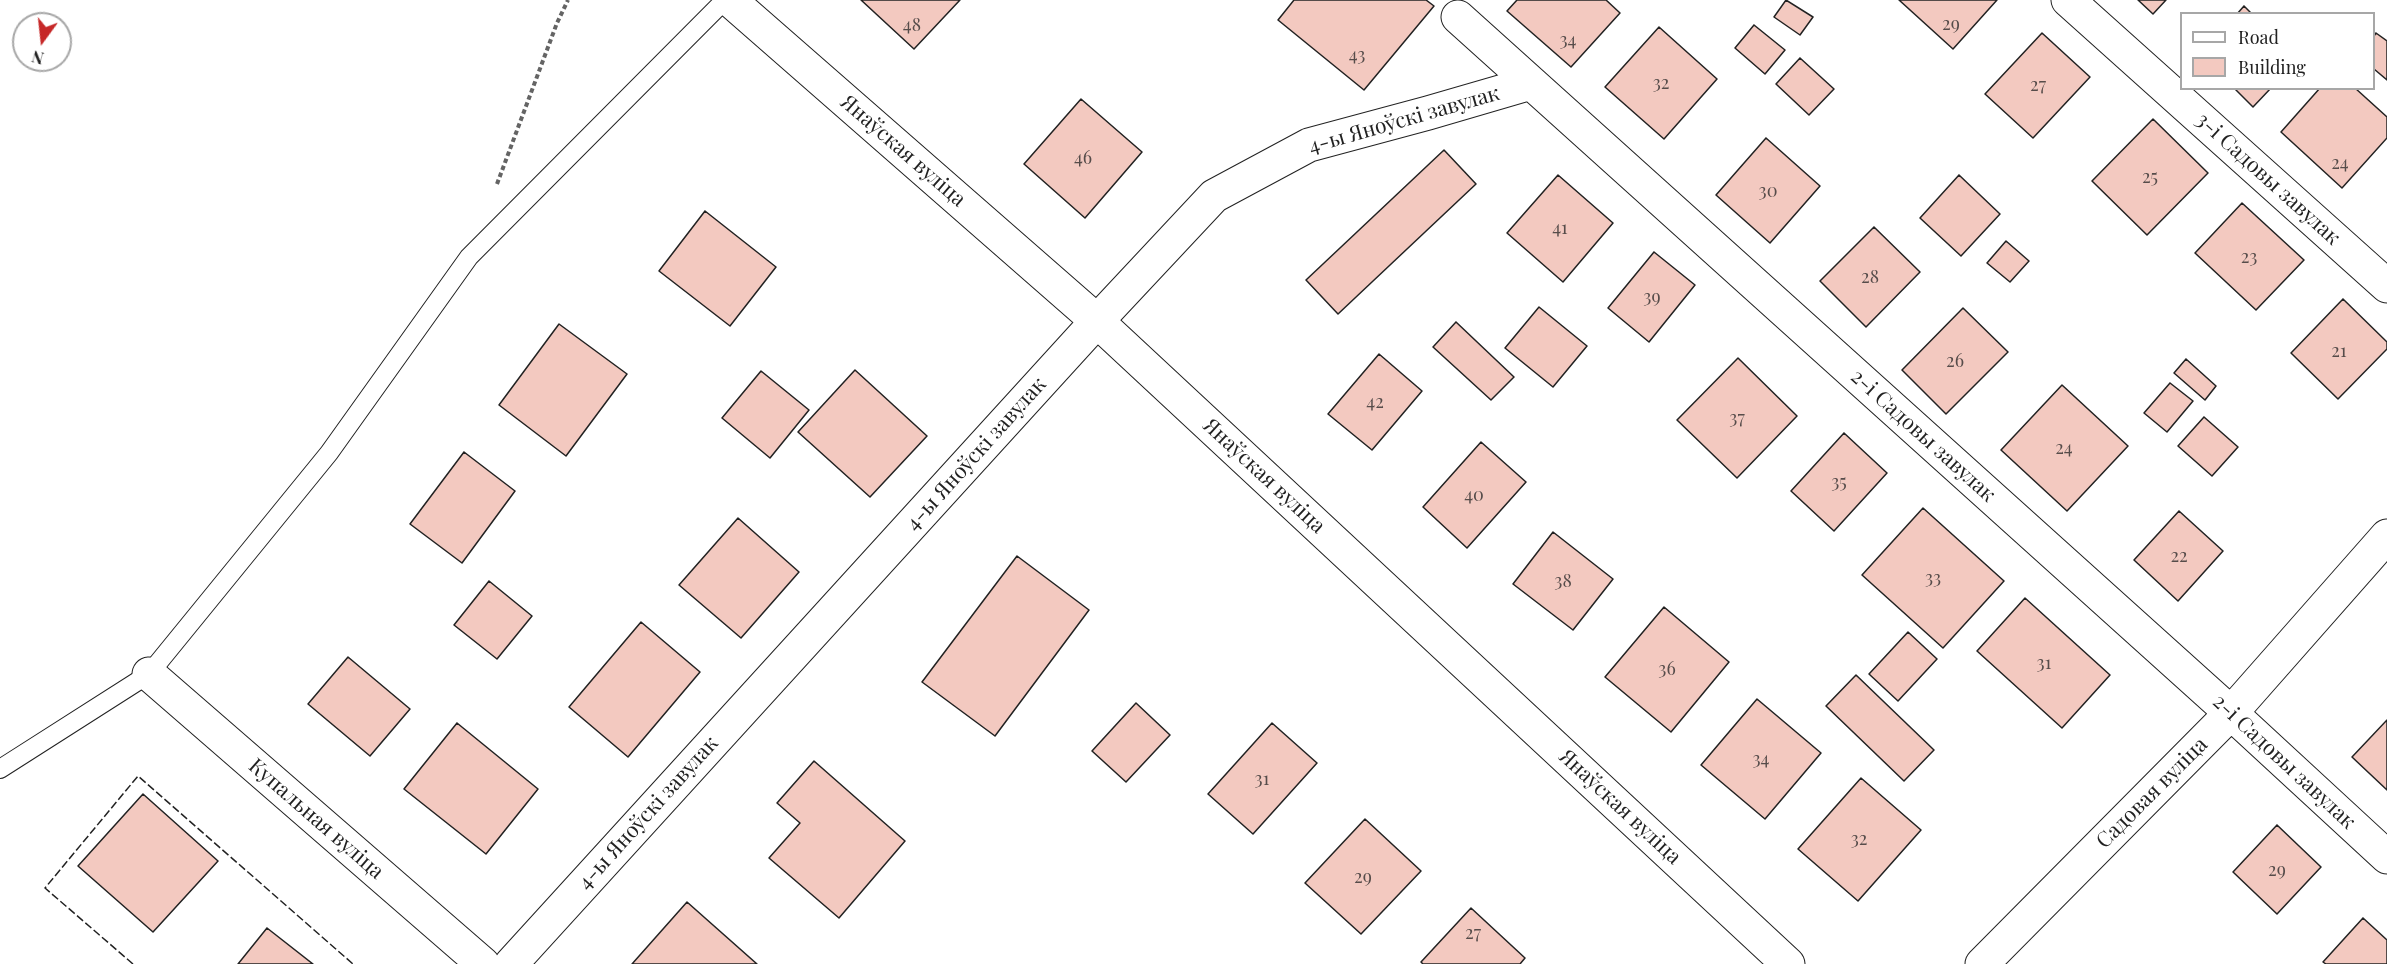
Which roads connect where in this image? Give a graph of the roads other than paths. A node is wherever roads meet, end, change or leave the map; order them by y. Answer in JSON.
{"nodes":[{"id":1,"x":725,"y":0,"type":"edge"},
{"id":2,"x":730,"y":0,"type":"edge"},
{"id":3,"x":2068,"y":0,"type":"edge"},
{"id":4,"x":1458,"y":17,"type":"dead end"},
{"id":5,"x":1531,"y":83,"type":"junction"},
{"id":6,"x":2387,"y":286,"type":"edge"},
{"id":7,"x":1098,"y":321,"type":"junction"},
{"id":8,"x":2387,"y":536,"type":"edge"},
{"id":9,"x":149,"y":674,"type":"junction"},
{"id":10,"x":2231,"y":713,"type":"junction"},
{"id":11,"x":0,"y":769,"type":"edge"},
{"id":12,"x":2387,"y":857,"type":"edge"},
{"id":13,"x":483,"y":964,"type":"edge"},
{"id":14,"x":511,"y":964,"type":"edge"},
{"id":15,"x":1788,"y":964,"type":"edge"},
{"id":16,"x":1982,"y":964,"type":"edge"}],
"edges":[{"from":1,"to":9,"type":"lane"},
{"from":2,"to":7,"type":"street","name":"Янаўская вуліца"},
{"from":3,"to":6,"type":"street","name":"3-і Садовы завулак"},
{"from":4,"to":5,"type":"street","name":"2-і Садовы завулак"},
{"from":5,"to":7,"type":"street","name":"4-ы Яноўскі завулак"},
{"from":5,"to":10,"type":"street","name":"2-і Садовы завулак"},
{"from":7,"to":14,"type":"street","name":"4-ы Яноўскі завулак"},
{"from":7,"to":15,"type":"street","name":"Янаўская вуліца"},
{"from":8,"to":10,"type":"street","name":"Садовая вуліца"},
{"from":9,"to":11,"type":"lane"},
{"from":9,"to":13,"type":"street","name":"Купальная вуліца"},
{"from":10,"to":12,"type":"street","name":"2-і Садовы завулак"},
{"from":10,"to":16,"type":"street","name":"Садовая вуліца"}]}
